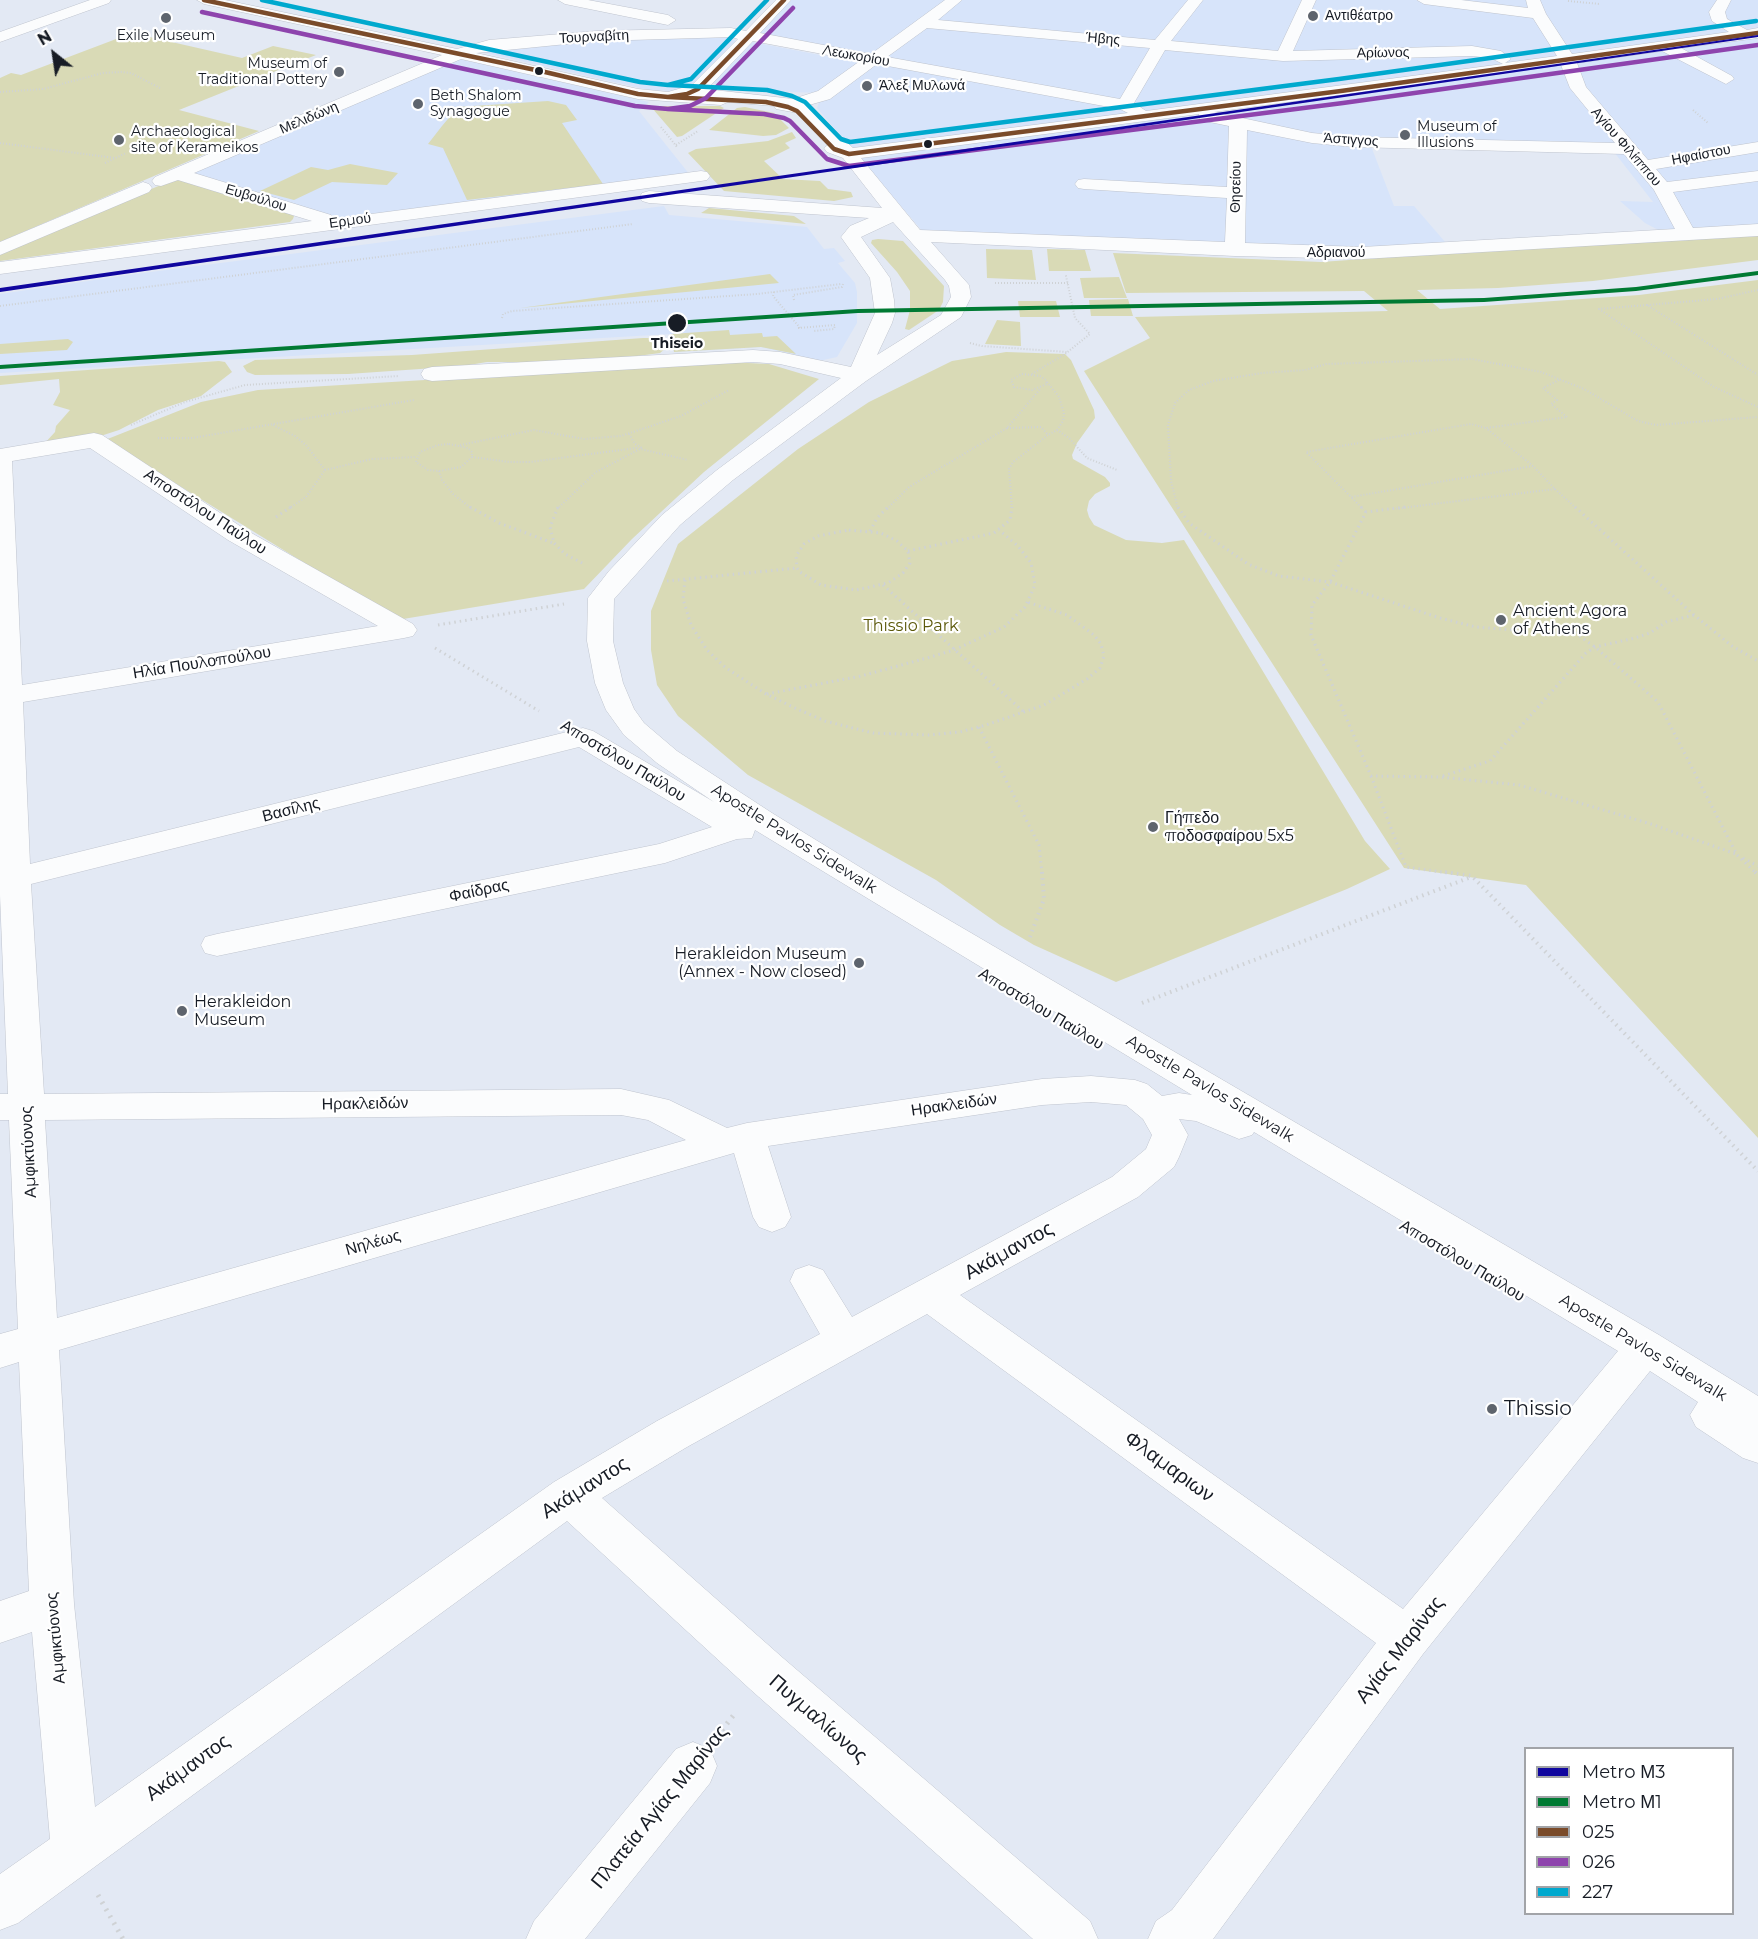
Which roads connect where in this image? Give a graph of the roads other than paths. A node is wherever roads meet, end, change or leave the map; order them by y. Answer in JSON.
{"nodes":[{"id":1,"x":104,"y":0,"type":"edge"},
{"id":2,"x":204,"y":0,"type":"edge"},
{"id":3,"x":315,"y":0,"type":"edge"},
{"id":4,"x":565,"y":0,"type":"edge"},
{"id":5,"x":784,"y":0,"type":"edge"},
{"id":6,"x":955,"y":0,"type":"edge"},
{"id":7,"x":1196,"y":0,"type":"edge"},
{"id":8,"x":1309,"y":0,"type":"edge"},
{"id":9,"x":1424,"y":0,"type":"edge"},
{"id":10,"x":1724,"y":0,"type":"edge"},
{"id":11,"x":584,"y":2,"type":"edge"},
{"id":12,"x":1536,"y":7,"type":"edge"},
{"id":13,"x":275,"y":15,"type":"junction"},
{"id":14,"x":924,"y":22,"type":"junction"},
{"id":15,"x":731,"y":33,"type":"junction"},
{"id":16,"x":1752,"y":34,"type":"edge"},
{"id":17,"x":749,"y":36,"type":"junction"},
{"id":18,"x":0,"y":37,"type":"edge"},
{"id":19,"x":1160,"y":44,"type":"junction"},
{"id":20,"x":1665,"y":46,"type":"junction"},
{"id":21,"x":458,"y":54,"type":"junction"},
{"id":22,"x":1282,"y":56,"type":"junction"},
{"id":23,"x":872,"y":58,"type":"junction"},
{"id":24,"x":1567,"y":59,"type":"junction"},
{"id":25,"x":1515,"y":67,"type":"junction"},
{"id":26,"x":1726,"y":79,"type":"dead end"},
{"id":27,"x":698,"y":89,"type":"junction"},
{"id":28,"x":1341,"y":91,"type":"junction"},
{"id":29,"x":664,"y":97,"type":"junction"},
{"id":30,"x":788,"y":104,"type":"junction"},
{"id":31,"x":1125,"y":105,"type":"junction"},
{"id":32,"x":1184,"y":111,"type":"junction"},
{"id":33,"x":1145,"y":116,"type":"junction"},
{"id":34,"x":1238,"y":124,"type":"junction"},
{"id":35,"x":1758,"y":147,"type":"edge"},
{"id":36,"x":1738,"y":148,"type":"junction"},
{"id":37,"x":1628,"y":149,"type":"junction"},
{"id":38,"x":849,"y":154,"type":"junction"},
{"id":39,"x":1758,"y":160,"type":"edge"},
{"id":40,"x":1644,"y":166,"type":"junction"},
{"id":41,"x":700,"y":176,"type":"dead end"},
{"id":42,"x":1758,"y":176,"type":"edge"},
{"id":43,"x":160,"y":181,"type":"junction"},
{"id":44,"x":1084,"y":184,"type":"dead end"},
{"id":45,"x":1662,"y":188,"type":"junction"},
{"id":46,"x":575,"y":192,"type":"junction"},
{"id":47,"x":1235,"y":193,"type":"junction"},
{"id":48,"x":896,"y":214,"type":"junction"},
{"id":49,"x":335,"y":222,"type":"junction"},
{"id":50,"x":1758,"y":230,"type":"edge"},
{"id":51,"x":1687,"y":234,"type":"junction"},
{"id":52,"x":914,"y":236,"type":"junction"},
{"id":53,"x":0,"y":249,"type":"edge"},
{"id":54,"x":1235,"y":250,"type":"junction"},
{"id":55,"x":0,"y":268,"type":"edge"},
{"id":56,"x":432,"y":374,"type":"road end"},
{"id":57,"x":858,"y":376,"type":"junction"},
{"id":58,"x":0,"y":456,"type":"edge"},
{"id":59,"x":404,"y":630,"type":"joint"},
{"id":60,"x":4,"y":696,"type":"edge"},
{"id":61,"x":583,"y":737,"type":"joint"},
{"id":62,"x":737,"y":829,"type":"junction"},
{"id":63,"x":8,"y":880,"type":"edge"},
{"id":64,"x":218,"y":945,"type":"dead end"},
{"id":65,"x":1145,"y":1102,"type":"junction"},
{"id":66,"x":14,"y":1107,"type":"edge"},
{"id":67,"x":734,"y":1139,"type":"junction"},
{"id":68,"x":772,"y":1217,"type":"dead end"},
{"id":69,"x":809,"y":1281,"type":"dead end"},
{"id":70,"x":930,"y":1295,"type":"junction"},
{"id":71,"x":845,"y":1341,"type":"junction"},
{"id":72,"x":19,"y":1346,"type":"edge"},
{"id":73,"x":1638,"y":1355,"type":"junction"},
{"id":74,"x":1758,"y":1418,"type":"edge"},
{"id":75,"x":1758,"y":1445,"type":"edge"},
{"id":76,"x":569,"y":1495,"type":"junction"},
{"id":77,"x":52,"y":1604,"type":"junction"},
{"id":78,"x":0,"y":1622,"type":"edge"},
{"id":79,"x":1407,"y":1639,"type":"junction"},
{"id":80,"x":693,"y":1766,"type":"road end"},
{"id":81,"x":75,"y":1848,"type":"junction"},
{"id":82,"x":0,"y":1905,"type":"edge"},
{"id":83,"x":552,"y":1939,"type":"edge"},
{"id":84,"x":1072,"y":1939,"type":"edge"},
{"id":85,"x":1174,"y":1939,"type":"edge"}],
"edges":[{"from":1,"to":18,"type":"street"},
{"from":2,"to":13,"type":"street"},
{"from":3,"to":13,"type":"street"},
{"from":4,"to":11,"type":"street","name":"Λεωκορίου"},
{"from":5,"to":17,"type":"street"},
{"from":6,"to":14,"type":"street"},
{"from":7,"to":19,"type":"street"},
{"from":8,"to":22,"type":"street"},
{"from":9,"to":12,"type":"street"},
{"from":10,"to":16,"type":"street"},
{"from":11,"to":15,"type":"street","name":"Λεωκορίου"},
{"from":12,"to":24,"type":"street","name":"Αγίου Φιλίππου"},
{"from":13,"to":21,"type":"street"},
{"from":14,"to":19,"type":"street","name":"Ήβης"},
{"from":14,"to":23,"type":"street"},
{"from":15,"to":17,"type":"street","name":"Λεωκορίου"},
{"from":15,"to":21,"type":"street","name":"Τουρναβίτη"},
{"from":16,"to":20,"type":"street"},
{"from":17,"to":23,"type":"street","name":"Λεωκορίου"},
{"from":17,"to":27,"type":"street"},
{"from":19,"to":22,"type":"street","name":"Ήβης"},
{"from":19,"to":31,"type":"street"},
{"from":20,"to":24,"type":"street"},
{"from":20,"to":26,"type":"street"},
{"from":21,"to":29,"type":"street"},
{"from":21,"to":43,"type":"street","name":"Μελιδώνη"},
{"from":22,"to":25,"type":"street","name":"Αρίωνος"},
{"from":22,"to":28,"type":"street"},
{"from":23,"to":30,"type":"street"},
{"from":23,"to":31,"type":"street","name":"Λεωκορίου"},
{"from":24,"to":25,"type":"street"},
{"from":24,"to":37,"type":"street","name":"Αγίου Φιλίππου"},
{"from":25,"to":28,"type":"street"},
{"from":27,"to":29,"type":"street"},
{"from":27,"to":30,"type":"street"},
{"from":28,"to":32,"type":"street"},
{"from":29,"to":30,"type":"street"},
{"from":30,"to":38,"type":"street"},
{"from":31,"to":33,"type":"street","name":"Λεωκορίου"},
{"from":32,"to":33,"type":"street"},
{"from":32,"to":34,"type":"street","name":"Άστιγγος"},
{"from":33,"to":38,"type":"street"},
{"from":34,"to":37,"type":"street","name":"Άστιγγος"},
{"from":34,"to":47,"type":"street","name":"Θησείου"},
{"from":35,"to":36,"type":"street","name":"Ηφαίστου"},
{"from":36,"to":39,"type":"street"},
{"from":36,"to":40,"type":"street","name":"Ηφαίστου"},
{"from":37,"to":40,"type":"street","name":"Αγίου Φιλίππου"},
{"from":38,"to":48,"type":"street"},
{"from":40,"to":45,"type":"street","name":"Αγίου Φιλίππου"},
{"from":41,"to":46,"type":"street","name":"Ερμού"},
{"from":42,"to":45,"type":"street"},
{"from":43,"to":49,"type":"street","name":"Ευβούλου"},
{"from":43,"to":53,"type":"street","name":"Μελιδώνη"},
{"from":44,"to":47,"type":"street"},
{"from":45,"to":51,"type":"street","name":"Αγίου Φιλίππου"},
{"from":46,"to":48,"type":"street"},
{"from":46,"to":49,"type":"street","name":"Ερμού"},
{"from":47,"to":54,"type":"street","name":"Θησείου"},
{"from":48,"to":52,"type":"street"},
{"from":48,"to":57,"type":"street"},
{"from":49,"to":55,"type":"street","name":"Ερμού"},
{"from":50,"to":51,"type":"street","name":"Αδριανού"},
{"from":51,"to":54,"type":"street","name":"Αδριανού"},
{"from":52,"to":54,"type":"street","name":"Αδριανού"},
{"from":52,"to":57,"type":"street"},
{"from":56,"to":57,"type":"street"},
{"from":57,"to":73,"type":"street","name":"Apostle Pavlos Sidewalk"},
{"from":58,"to":59,"type":"street","name":"Αποστόλου Παύλου"},
{"from":58,"to":60,"type":"street","name":"Αμφικτύονος"},
{"from":59,"to":60,"type":"street","name":"Ηλία Πουλοπούλου"},
{"from":60,"to":63,"type":"street","name":"Αμφικτύονος"},
{"from":61,"to":62,"type":"street","name":"Αποστόλου Παύλου"},
{"from":61,"to":63,"type":"street","name":"Βασίλης"},
{"from":62,"to":64,"type":"street","name":"Φαίδρας"},
{"from":62,"to":65,"type":"street","name":"Αποστόλου Παύλου"},
{"from":63,"to":66,"type":"street","name":"Αμφικτύονος"},
{"from":65,"to":67,"type":"street","name":"Ηρακλειδών"},
{"from":65,"to":70,"type":"street","name":"Ακάμαντος"},
{"from":65,"to":73,"type":"street","name":"Αποστόλου Παύλου"},
{"from":66,"to":67,"type":"street","name":"Ηρακλειδών"},
{"from":66,"to":72,"type":"street","name":"Αμφικτύονος"},
{"from":67,"to":68,"type":"street"},
{"from":67,"to":72,"type":"street","name":"Νηλέως"},
{"from":69,"to":71,"type":"street"},
{"from":70,"to":71,"type":"street","name":"Ακάμαντος"},
{"from":70,"to":79,"type":"street","name":"Φλαμαριων"},
{"from":71,"to":76,"type":"street","name":"Ακάμαντος"},
{"from":72,"to":77,"type":"street","name":"Αμφικτύονος"},
{"from":73,"to":74,"type":"street","name":"Apostle Pavlos Sidewalk"},
{"from":73,"to":75,"type":"street","name":"Αποστόλου Παύλου"},
{"from":73,"to":79,"type":"street","name":"Αγίας Μαρίνας"},
{"from":76,"to":81,"type":"street","name":"Ακάμαντος"},
{"from":76,"to":84,"type":"street","name":"Πυγμαλίωνος"},
{"from":77,"to":78,"type":"street"},
{"from":77,"to":81,"type":"street","name":"Αμφικτύονος"},
{"from":79,"to":85,"type":"street","name":"Αγίας Μαρίνας"},
{"from":80,"to":83,"type":"street","name":"Πλατεία Αγίας Μαρίνας"},
{"from":81,"to":82,"type":"street","name":"Ακάμαντος"}]}
